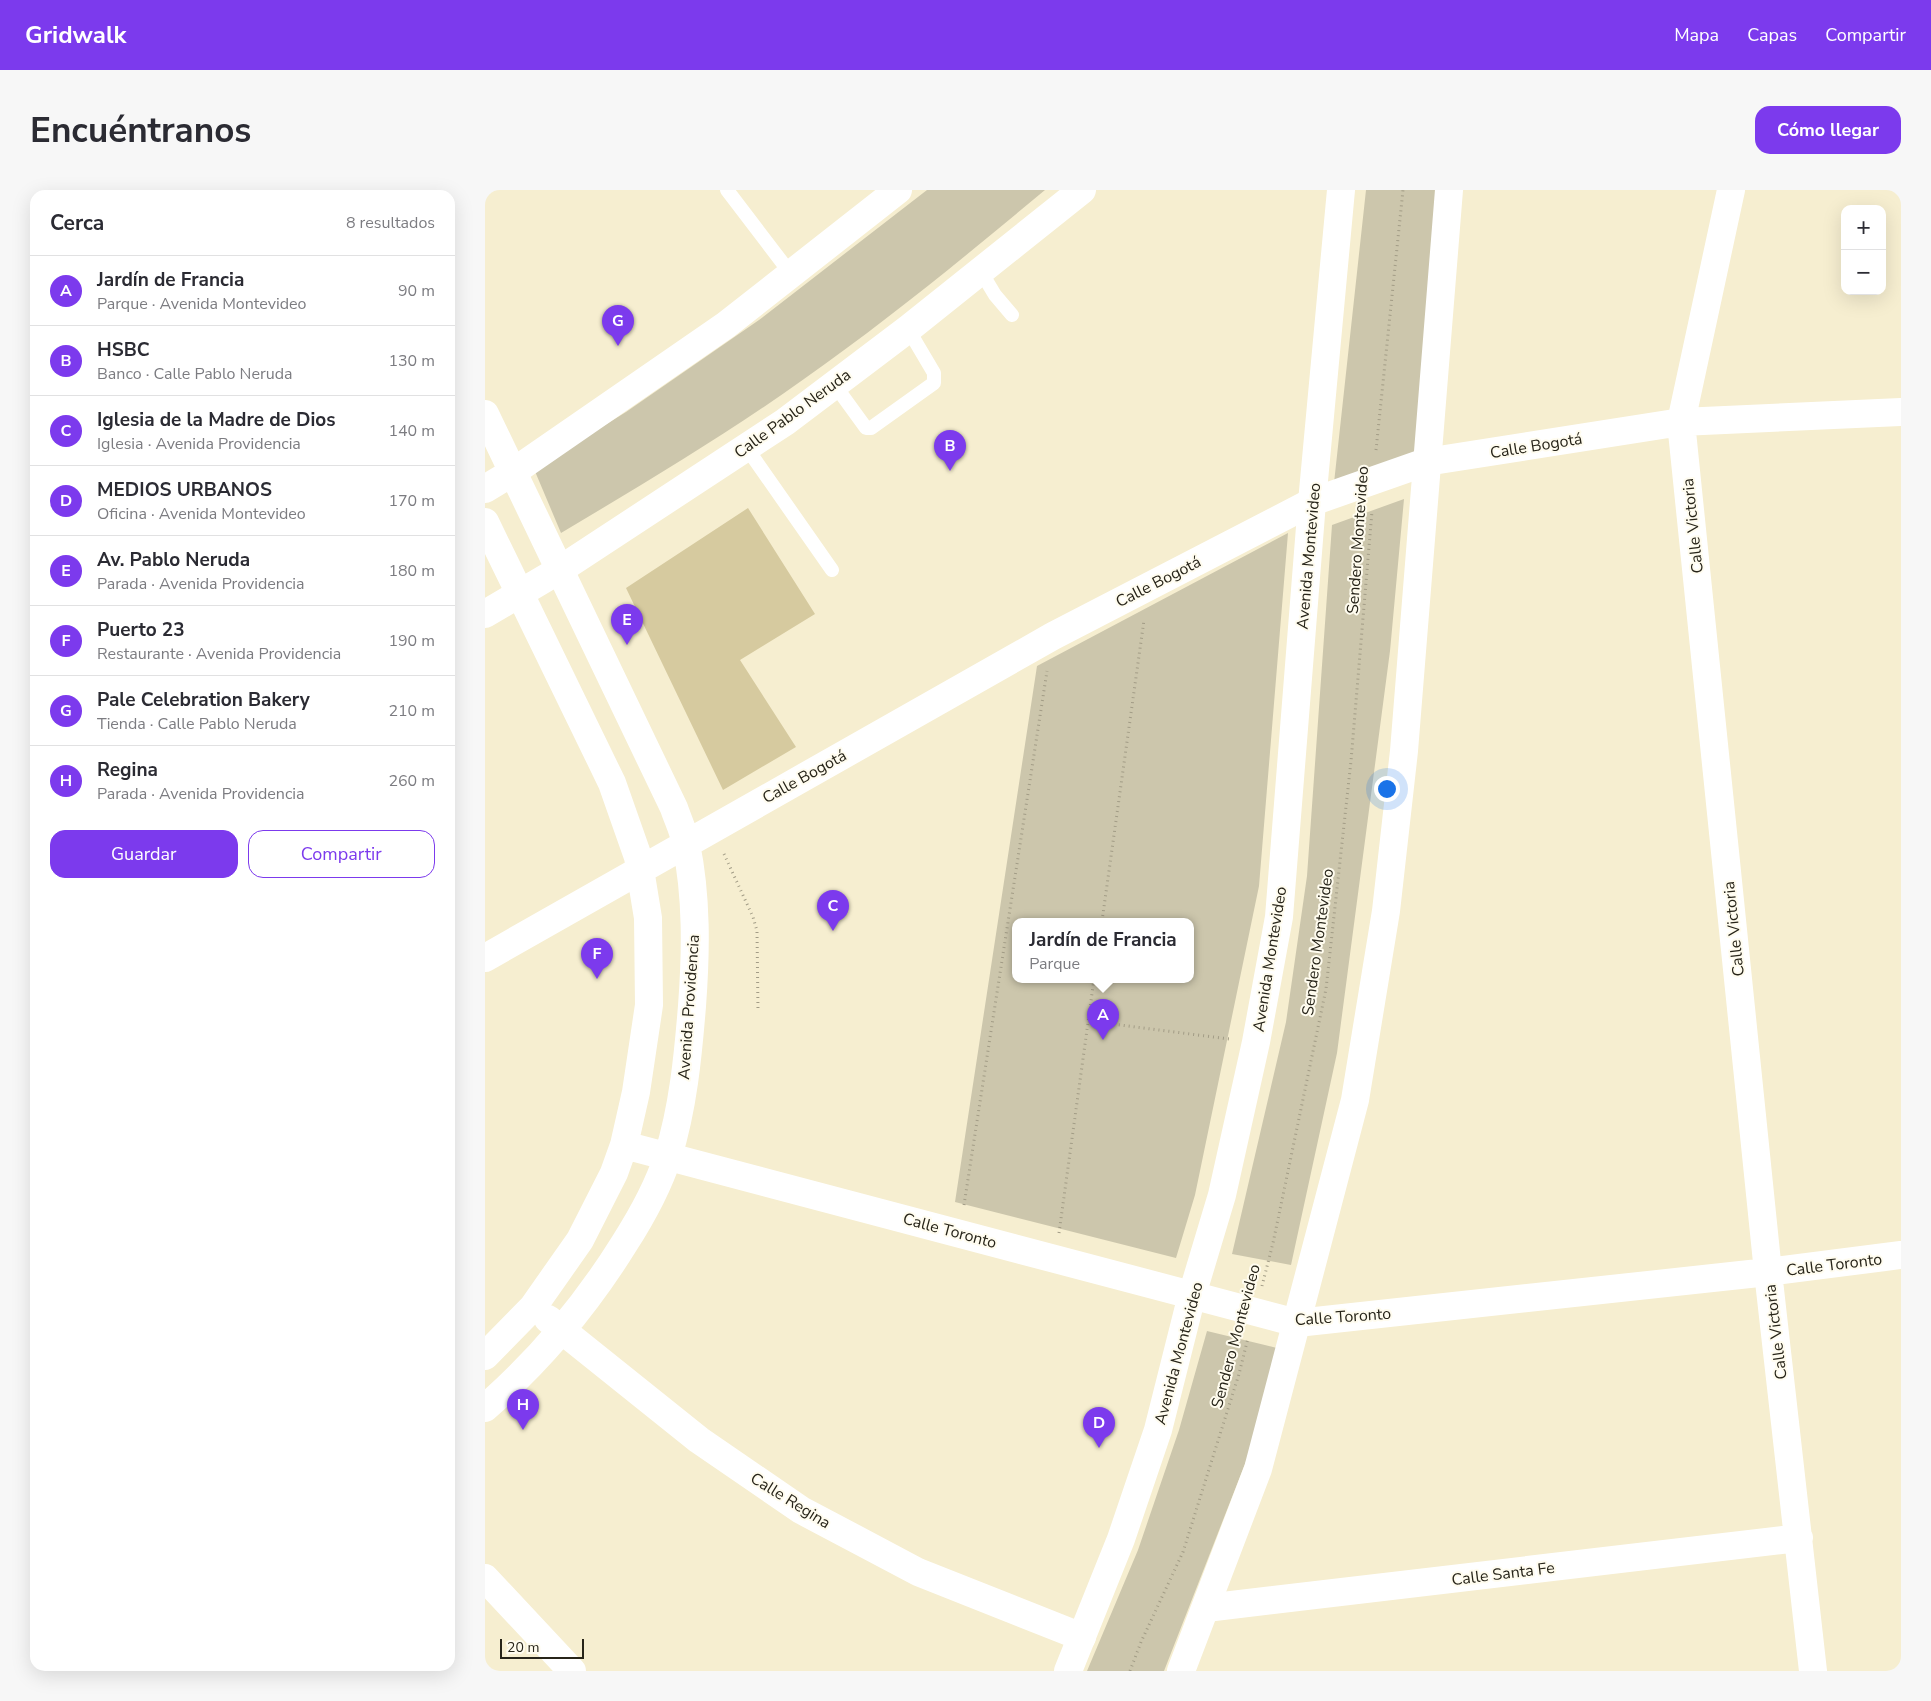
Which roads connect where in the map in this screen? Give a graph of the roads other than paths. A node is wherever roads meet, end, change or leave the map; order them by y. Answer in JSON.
{"nodes":[{"id":1,"x":727,"y":190,"type":"edge"},
{"id":2,"x":898,"y":190,"type":"edge"},
{"id":3,"x":1082,"y":190,"type":"edge"},
{"id":4,"x":1341,"y":190,"type":"edge"},
{"id":5,"x":1449,"y":190,"type":"edge"},
{"id":6,"x":1731,"y":190,"type":"edge"},
{"id":7,"x":980,"y":270,"type":"junction"},
{"id":8,"x":791,"y":274,"type":"junction"},
{"id":9,"x":1012,"y":315,"type":"dead end"},
{"id":10,"x":908,"y":329,"type":"junction"},
{"id":11,"x":834,"y":384,"type":"junction"},
{"id":12,"x":1901,"y":412,"type":"edge"},
{"id":13,"x":485,"y":414,"type":"edge"},
{"id":14,"x":1681,"y":422,"type":"junction"},
{"id":15,"x":746,"y":447,"type":"junction"},
{"id":16,"x":1426,"y":462,"type":"junction"},
{"id":17,"x":513,"y":472,"type":"junction"},
{"id":18,"x":485,"y":489,"type":"edge"},
{"id":19,"x":1312,"y":502,"type":"junction"},
{"id":20,"x":485,"y":522,"type":"edge"},
{"id":21,"x":561,"y":570,"type":"junction"},
{"id":22,"x":832,"y":570,"type":"dead end"},
{"id":23,"x":519,"y":593,"type":"junction"},
{"id":24,"x":485,"y":614,"type":"edge"},
{"id":25,"x":686,"y":842,"type":"junction"},
{"id":26,"x":640,"y":870,"type":"junction"},
{"id":27,"x":485,"y":958,"type":"edge"},
{"id":28,"x":624,"y":1145,"type":"junction"},
{"id":29,"x":668,"y":1156,"type":"junction"},
{"id":30,"x":1901,"y":1255,"type":"edge"},
{"id":31,"x":1768,"y":1272,"type":"junction"},
{"id":32,"x":1192,"y":1294,"type":"junction"},
{"id":33,"x":533,"y":1308,"type":"junction"},
{"id":34,"x":1297,"y":1323,"type":"junction"},
{"id":35,"x":562,"y":1330,"type":"junction"},
{"id":36,"x":485,"y":1356,"type":"edge"},
{"id":37,"x":485,"y":1408,"type":"edge"},
{"id":38,"x":1799,"y":1538,"type":"junction"},
{"id":39,"x":485,"y":1578,"type":"edge"},
{"id":40,"x":1206,"y":1608,"type":"junction"},
{"id":41,"x":1082,"y":1637,"type":"junction"},
{"id":42,"x":572,"y":1671,"type":"edge"},
{"id":43,"x":1068,"y":1671,"type":"edge"},
{"id":44,"x":1181,"y":1671,"type":"edge"},
{"id":45,"x":1813,"y":1671,"type":"edge"}],
"edges":[{"from":1,"to":8,"type":"lane"},
{"from":2,"to":8,"type":"street"},
{"from":3,"to":7,"type":"street","name":"Calle Pablo Neruda"},
{"from":4,"to":19,"type":"street","name":"Avenida Montevideo"},
{"from":5,"to":16,"type":"street"},
{"from":6,"to":14,"type":"street","name":"Calle Victoria"},
{"from":7,"to":9,"type":"lane"},
{"from":7,"to":10,"type":"street","name":"Calle Pablo Neruda"},
{"from":8,"to":17,"type":"street"},
{"from":10,"to":11,"type":"street","name":"Calle Pablo Neruda"},
{"from":10,"to":11,"type":"lane"},
{"from":11,"to":15,"type":"street","name":"Calle Pablo Neruda"},
{"from":12,"to":14,"type":"street","name":"Calle Bogotá"},
{"from":13,"to":17,"type":"street","name":"Avenida Providencia"},
{"from":14,"to":16,"type":"street","name":"Calle Bogotá"},
{"from":14,"to":31,"type":"street","name":"Calle Victoria"},
{"from":15,"to":21,"type":"street","name":"Calle Pablo Neruda"},
{"from":15,"to":22,"type":"lane"},
{"from":16,"to":19,"type":"street","name":"Calle Bogotá"},
{"from":16,"to":34,"type":"street"},
{"from":17,"to":18,"type":"street"},
{"from":17,"to":21,"type":"street","name":"Avenida Providencia"},
{"from":19,"to":25,"type":"street","name":"Calle Bogotá"},
{"from":19,"to":32,"type":"street","name":"Avenida Montevideo"},
{"from":20,"to":23,"type":"street"},
{"from":21,"to":23,"type":"street","name":"Calle Pablo Neruda"},
{"from":21,"to":25,"type":"street","name":"Avenida Providencia"},
{"from":23,"to":24,"type":"street","name":"Calle Pablo Neruda"},
{"from":23,"to":26,"type":"street"},
{"from":25,"to":26,"type":"street","name":"Calle Bogotá"},
{"from":25,"to":29,"type":"street","name":"Avenida Providencia"},
{"from":26,"to":27,"type":"street","name":"Calle Bogotá"},
{"from":26,"to":28,"type":"street"},
{"from":28,"to":29,"type":"street","name":"Calle Toronto"},
{"from":28,"to":33,"type":"street"},
{"from":29,"to":32,"type":"street","name":"Calle Toronto"},
{"from":29,"to":35,"type":"street","name":"Avenida Providencia"},
{"from":30,"to":31,"type":"street","name":"Calle Toronto"},
{"from":31,"to":34,"type":"street","name":"Calle Toronto"},
{"from":31,"to":38,"type":"street","name":"Calle Victoria"},
{"from":32,"to":34,"type":"street","name":"Calle Toronto"},
{"from":32,"to":41,"type":"street","name":"Avenida Montevideo"},
{"from":33,"to":35,"type":"street","name":"Calle Regina"},
{"from":33,"to":36,"type":"street"},
{"from":34,"to":40,"type":"street"},
{"from":35,"to":37,"type":"street","name":"Avenida Providencia"},
{"from":35,"to":41,"type":"street","name":"Calle Regina"},
{"from":38,"to":40,"type":"street","name":"Calle Santa Fe"},
{"from":38,"to":45,"type":"street","name":"Calle Victoria"},
{"from":39,"to":42,"type":"street"},
{"from":40,"to":44,"type":"street"},
{"from":41,"to":43,"type":"street","name":"Avenida Montevideo"}]}
